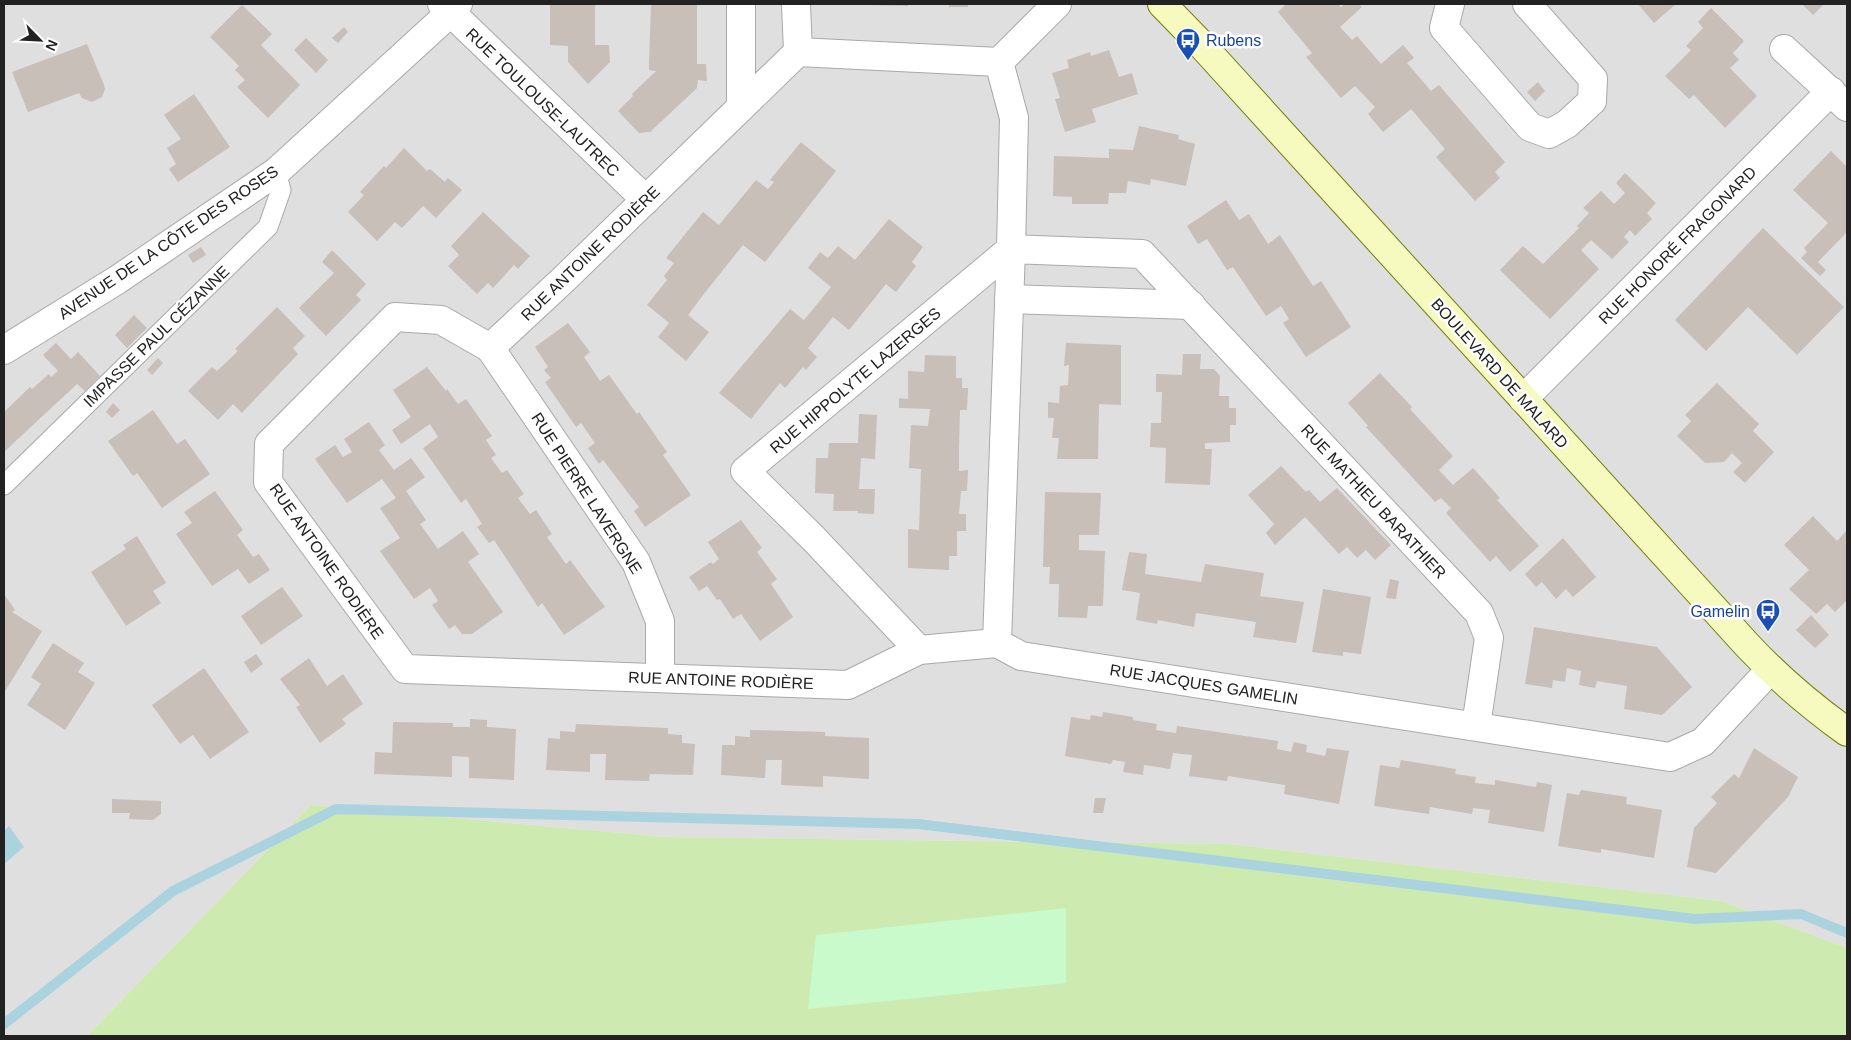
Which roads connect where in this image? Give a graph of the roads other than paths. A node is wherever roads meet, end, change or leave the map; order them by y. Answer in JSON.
{"nodes":[{"id":1,"x":741,"y":4,"type":"edge"},
{"id":2,"x":796,"y":4,"type":"edge"},
{"id":3,"x":1057,"y":4,"type":"edge"},
{"id":4,"x":1162,"y":4,"type":"edge"},
{"id":5,"x":1450,"y":4,"type":"edge"},
{"id":6,"x":1527,"y":4,"type":"edge"},
{"id":7,"x":450,"y":7,"type":"edge"},
{"id":8,"x":1784,"y":49,"type":"dead end"},
{"id":9,"x":798,"y":52,"type":"junction"},
{"id":10,"x":999,"y":62,"type":"junction"},
{"id":11,"x":1839,"y":99,"type":"edge"},
{"id":12,"x":741,"y":107,"type":"junction"},
{"id":13,"x":276,"y":172,"type":"junction"},
{"id":14,"x":646,"y":200,"type":"junction"},
{"id":15,"x":1011,"y":249,"type":"junction"},
{"id":16,"x":1009,"y":299,"type":"junction"},
{"id":17,"x":1191,"y":305,"type":"junction"},
{"id":18,"x":490,"y":348,"type":"junction"},
{"id":19,"x":4,"y":350,"type":"edge"},
{"id":20,"x":1523,"y":399,"type":"junction"},
{"id":21,"x":4,"y":485,"type":"edge"},
{"id":22,"x":997,"y":643,"type":"junction"},
{"id":23,"x":919,"y":650,"type":"junction"},
{"id":24,"x":1770,"y":670,"type":"junction"},
{"id":25,"x":660,"y":678,"type":"junction"},
{"id":26,"x":1476,"y":726,"type":"junction"},
{"id":27,"x":1847,"y":732,"type":"edge"}],
"edges":[{"from":1,"to":12,"type":"street"},
{"from":2,"to":9,"type":"street"},
{"from":3,"to":10,"type":"street"},
{"from":4,"to":20,"type":"street","name":"BOULEVARD DE MALARD"},
{"from":5,"to":6,"type":"street"},
{"from":7,"to":13,"type":"street","name":"AVENUE DE LA CÔTE DES ROSES"},
{"from":7,"to":14,"type":"street","name":"RUE TOULOUSE-LAUTREC"},
{"from":8,"to":11,"type":"street","name":"RUE HONORÉ FRAGONARD"},
{"from":9,"to":10,"type":"street"},
{"from":9,"to":12,"type":"street","name":"RUE ANTOINE RODIÈRE"},
{"from":10,"to":15,"type":"street"},
{"from":11,"to":20,"type":"street","name":"RUE HONORÉ FRAGONARD"},
{"from":12,"to":14,"type":"street","name":"RUE ANTOINE RODIÈRE"},
{"from":13,"to":19,"type":"street","name":"AVENUE DE LA CÔTE DES ROSES"},
{"from":13,"to":21,"type":"lane","name":"IMPASSE PAUL CÉZANNE"},
{"from":14,"to":18,"type":"street","name":"RUE ANTOINE RODIÈRE"},
{"from":15,"to":16,"type":"street"},
{"from":15,"to":17,"type":"street","name":"RUE MATHIEU BARATHIER"},
{"from":15,"to":23,"type":"street","name":"RUE HIPPOLYTE LAZERGES"},
{"from":16,"to":17,"type":"street"},
{"from":16,"to":22,"type":"street"},
{"from":17,"to":26,"type":"street","name":"RUE MATHIEU BARATHIER"},
{"from":18,"to":25,"type":"street","name":"RUE PIERRE LAVERGNE"},
{"from":18,"to":25,"type":"street","name":"RUE ANTOINE RODIÈRE"},
{"from":20,"to":24,"type":"street","name":"BOULEVARD DE MALARD"},
{"from":22,"to":23,"type":"street","name":"RUE ANTOINE RODIÈRE"},
{"from":22,"to":26,"type":"street","name":"RUE JACQUES GAMELIN"},
{"from":23,"to":25,"type":"street","name":"RUE ANTOINE RODIÈRE"},
{"from":24,"to":26,"type":"street","name":"RUE JACQUES GAMELIN"},
{"from":24,"to":27,"type":"street","name":"BOULEVARD DE MALARD"}]}
